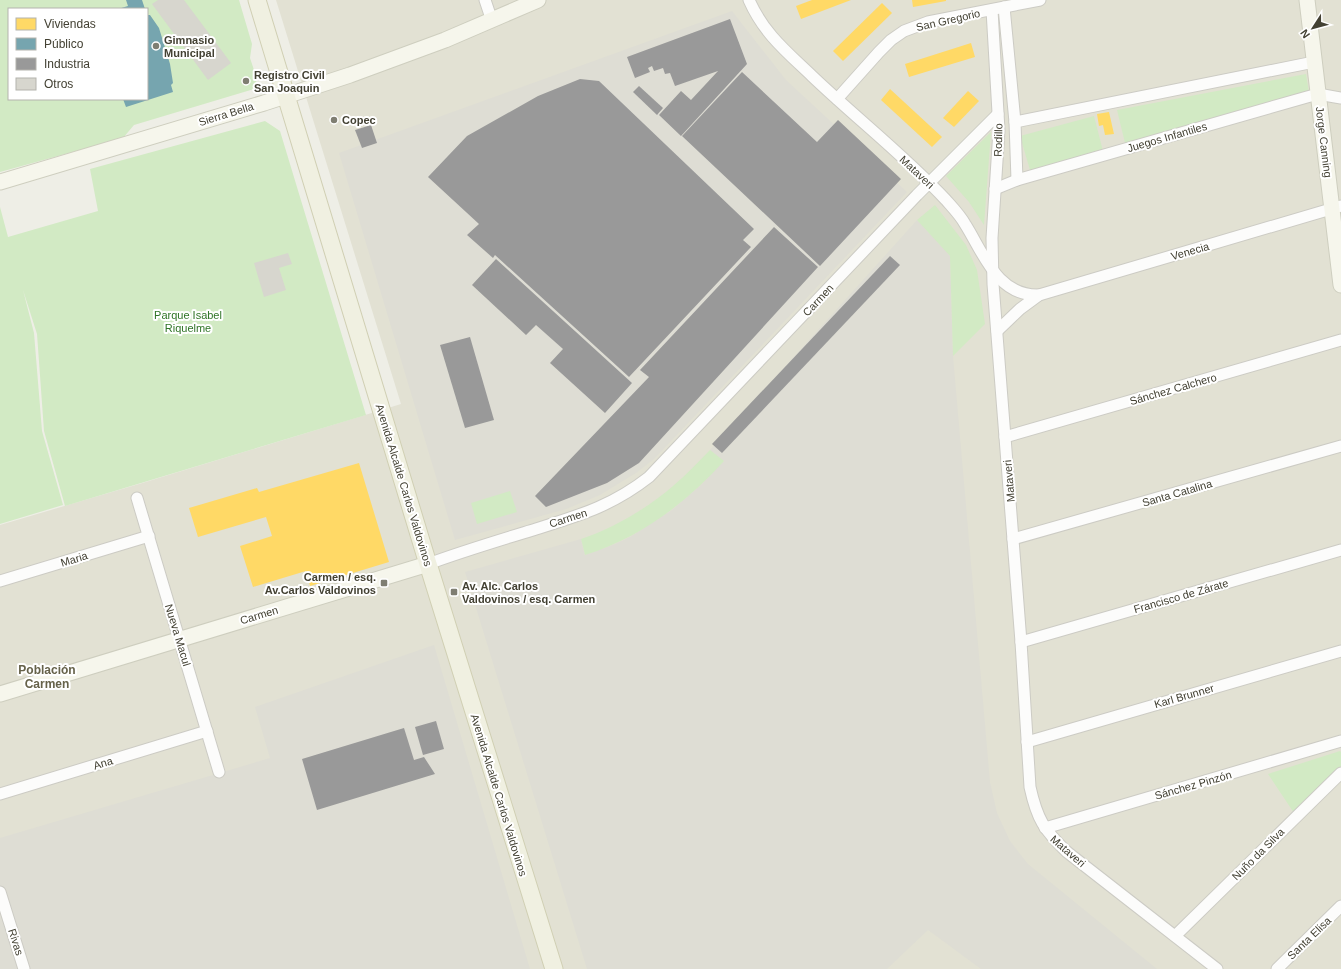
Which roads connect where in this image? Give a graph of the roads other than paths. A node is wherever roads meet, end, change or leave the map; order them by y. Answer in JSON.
{"nodes":[{"id":1,"x":257,"y":0,"type":"edge"},
{"id":2,"x":485,"y":0,"type":"edge"},
{"id":3,"x":538,"y":0,"type":"edge"},
{"id":4,"x":1040,"y":0,"type":"edge"},
{"id":5,"x":1307,"y":0,"type":"edge"},
{"id":6,"x":750,"y":2,"type":"edge"},
{"id":7,"x":1004,"y":7,"type":"junction"},
{"id":8,"x":992,"y":10,"type":"junction"},
{"id":9,"x":492,"y":21,"type":"junction"},
{"id":10,"x":1314,"y":62,"type":"junction"},
{"id":11,"x":1318,"y":94,"type":"junction"},
{"id":12,"x":286,"y":95,"type":"junction"},
{"id":13,"x":1341,"y":98,"type":"edge"},
{"id":14,"x":837,"y":99,"type":"junction"},
{"id":15,"x":998,"y":114,"type":"junction"},
{"id":16,"x":1015,"y":122,"type":"junction"},
{"id":17,"x":1017,"y":180,"type":"junction"},
{"id":18,"x":0,"y":182,"type":"edge"},
{"id":19,"x":930,"y":183,"type":"junction"},
{"id":20,"x":995,"y":189,"type":"junction"},
{"id":21,"x":1337,"y":207,"type":"edge"},
{"id":22,"x":994,"y":271,"type":"junction"},
{"id":23,"x":1341,"y":285,"type":"edge"},
{"id":24,"x":1039,"y":295,"type":"junction"},
{"id":25,"x":997,"y":331,"type":"junction"},
{"id":26,"x":1341,"y":340,"type":"edge"},
{"id":27,"x":1005,"y":437,"type":"junction"},
{"id":28,"x":1341,"y":446,"type":"edge"},
{"id":29,"x":137,"y":498,"type":"dead end"},
{"id":30,"x":149,"y":536,"type":"junction"},
{"id":31,"x":1013,"y":539,"type":"junction"},
{"id":32,"x":1341,"y":550,"type":"edge"},
{"id":33,"x":428,"y":564,"type":"junction"},
{"id":34,"x":0,"y":581,"type":"edge"},
{"id":35,"x":180,"y":639,"type":"junction"},
{"id":36,"x":1021,"y":642,"type":"junction"},
{"id":37,"x":1341,"y":651,"type":"edge"},
{"id":38,"x":0,"y":694,"type":"edge"},
{"id":39,"x":207,"y":731,"type":"junction"},
{"id":40,"x":1341,"y":741,"type":"edge"},
{"id":41,"x":1027,"y":742,"type":"junction"},
{"id":42,"x":219,"y":772,"type":"dead end"},
{"id":43,"x":1341,"y":773,"type":"edge"},
{"id":44,"x":0,"y":794,"type":"edge"},
{"id":45,"x":1045,"y":828,"type":"junction"},
{"id":46,"x":0,"y":892,"type":"edge"},
{"id":47,"x":1341,"y":906,"type":"edge"},
{"id":48,"x":1175,"y":936,"type":"junction"},
{"id":49,"x":24,"y":969,"type":"edge"},
{"id":50,"x":554,"y":969,"type":"edge"},
{"id":51,"x":1217,"y":969,"type":"edge"},
{"id":52,"x":1277,"y":969,"type":"edge"}],
"edges":[{"from":1,"to":12,"type":"main road","name":"Avenida Alcalde Carlos Valdovinos"},
{"from":2,"to":9,"type":"street"},
{"from":3,"to":9,"type":"street","name":"Sierra Bella"},
{"from":4,"to":7,"type":"street","name":"San Gregorio"},
{"from":5,"to":10,"type":"street","name":"Jorge Canning"},
{"from":6,"to":14,"type":"street","name":"Mataveri"},
{"from":7,"to":8,"type":"street","name":"San Gregorio"},
{"from":7,"to":16,"type":"street","name":"Rodillo"},
{"from":8,"to":14,"type":"street","name":"San Gregorio"},
{"from":8,"to":15,"type":"street","name":"Rodillo"},
{"from":9,"to":12,"type":"street","name":"Sierra Bella"},
{"from":10,"to":11,"type":"street","name":"Jorge Canning"},
{"from":10,"to":16,"type":"street"},
{"from":11,"to":13,"type":"street","name":"Juegos Infantiles"},
{"from":11,"to":17,"type":"street","name":"Juegos Infantiles"},
{"from":11,"to":21,"type":"street","name":"Jorge Canning"},
{"from":12,"to":18,"type":"street","name":"Sierra Bella"},
{"from":12,"to":33,"type":"main road","name":"Avenida Alcalde Carlos Valdovinos"},
{"from":14,"to":19,"type":"street","name":"Mataveri"},
{"from":15,"to":19,"type":"street","name":"Carmen"},
{"from":15,"to":20,"type":"street","name":"Rodillo"},
{"from":16,"to":17,"type":"street","name":"Rodillo"},
{"from":17,"to":20,"type":"street","name":"Juegos Infantiles"},
{"from":19,"to":22,"type":"street","name":"Mataveri"},
{"from":19,"to":33,"type":"street","name":"Carmen"},
{"from":20,"to":22,"type":"street","name":"Rodillo"},
{"from":21,"to":23,"type":"street","name":"Jorge Canning"},
{"from":21,"to":24,"type":"street","name":"Venecia"},
{"from":22,"to":24,"type":"street","name":"Venecia"},
{"from":22,"to":25,"type":"street","name":"Mataveri"},
{"from":24,"to":25,"type":"street","name":"Venecia"},
{"from":25,"to":27,"type":"street","name":"Mataveri"},
{"from":26,"to":27,"type":"street","name":"Sánchez Calchero"},
{"from":27,"to":31,"type":"street","name":"Mataveri"},
{"from":28,"to":31,"type":"street","name":"Santa Catalina"},
{"from":29,"to":30,"type":"street","name":"Nueva Macul"},
{"from":30,"to":34,"type":"street","name":"Maria"},
{"from":30,"to":35,"type":"street","name":"Nueva Macul"},
{"from":31,"to":36,"type":"street","name":"Mataveri"},
{"from":32,"to":36,"type":"street","name":"Francisco de Zárate"},
{"from":33,"to":35,"type":"street","name":"Carmen"},
{"from":33,"to":50,"type":"main road","name":"Avenida Alcalde Carlos Valdovinos"},
{"from":35,"to":38,"type":"street","name":"Carmen"},
{"from":35,"to":39,"type":"street","name":"Nueva Macul"},
{"from":36,"to":41,"type":"street","name":"Mataveri"},
{"from":37,"to":41,"type":"street","name":"Karl Brunner"},
{"from":39,"to":42,"type":"street","name":"Nueva Macul"},
{"from":39,"to":44,"type":"street","name":"Ana"},
{"from":40,"to":45,"type":"street","name":"Sánchez Pinzón"},
{"from":41,"to":45,"type":"street","name":"Mataveri"},
{"from":43,"to":48,"type":"street","name":"Nuño da Silva"},
{"from":45,"to":48,"type":"street","name":"Mataveri"},
{"from":46,"to":49,"type":"street","name":"Rivas"},
{"from":47,"to":52,"type":"street","name":"Santa Elisa"},
{"from":48,"to":51,"type":"street","name":"Mataveri"}]}
